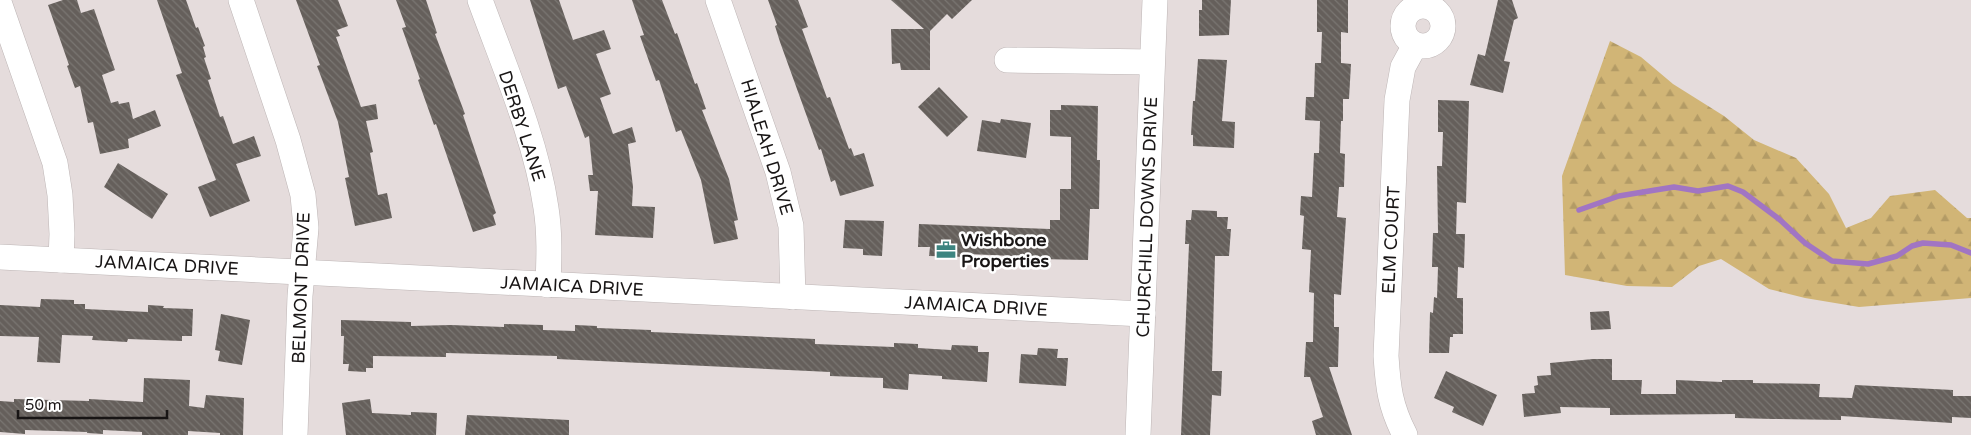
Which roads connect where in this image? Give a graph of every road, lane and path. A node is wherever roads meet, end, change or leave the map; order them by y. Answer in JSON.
{"nodes":[{"id":1,"x":240,"y":0,"type":"edge"},
{"id":2,"x":480,"y":0,"type":"edge"},
{"id":3,"x":718,"y":0,"type":"edge"},
{"id":4,"x":1155,"y":0,"type":"edge"},
{"id":5,"x":0,"y":5,"type":"edge"},
{"id":6,"x":1415,"y":45,"type":"dead end"},
{"id":7,"x":1008,"y":60,"type":"dead end"},
{"id":8,"x":1152,"y":62,"type":"junction"},
{"id":9,"x":0,"y":257,"type":"edge"},
{"id":10,"x":61,"y":260,"type":"junction"},
{"id":11,"x":302,"y":272,"type":"junction"},
{"id":12,"x":548,"y":285,"type":"junction"},
{"id":13,"x":793,"y":297,"type":"junction"},
{"id":14,"x":1143,"y":314,"type":"junction"},
{"id":15,"x":295,"y":435,"type":"edge"},
{"id":16,"x":1138,"y":435,"type":"edge"},
{"id":17,"x":1405,"y":435,"type":"edge"}],
"edges":[{"from":1,"to":11,"type":"street","name":"BELMONT DRIVE"},
{"from":2,"to":12,"type":"street","name":"DERBY LANE"},
{"from":3,"to":13,"type":"street","name":"HIALEAH DRIVE"},
{"from":4,"to":8,"type":"street","name":"CHURCHILL DOWNS DRIVE"},
{"from":5,"to":10,"type":"street"},
{"from":6,"to":17,"type":"street","name":"ELM COURT"},
{"from":7,"to":8,"type":"street"},
{"from":8,"to":14,"type":"street","name":"CHURCHILL DOWNS DRIVE"},
{"from":9,"to":10,"type":"street","name":"JAMAICA DRIVE"},
{"from":10,"to":11,"type":"street","name":"JAMAICA DRIVE"},
{"from":11,"to":12,"type":"street","name":"JAMAICA DRIVE"},
{"from":11,"to":15,"type":"street","name":"BELMONT DRIVE"},
{"from":12,"to":13,"type":"street","name":"JAMAICA DRIVE"},
{"from":13,"to":14,"type":"street","name":"JAMAICA DRIVE"},
{"from":14,"to":16,"type":"street","name":"CHURCHILL DOWNS DRIVE"}]}
